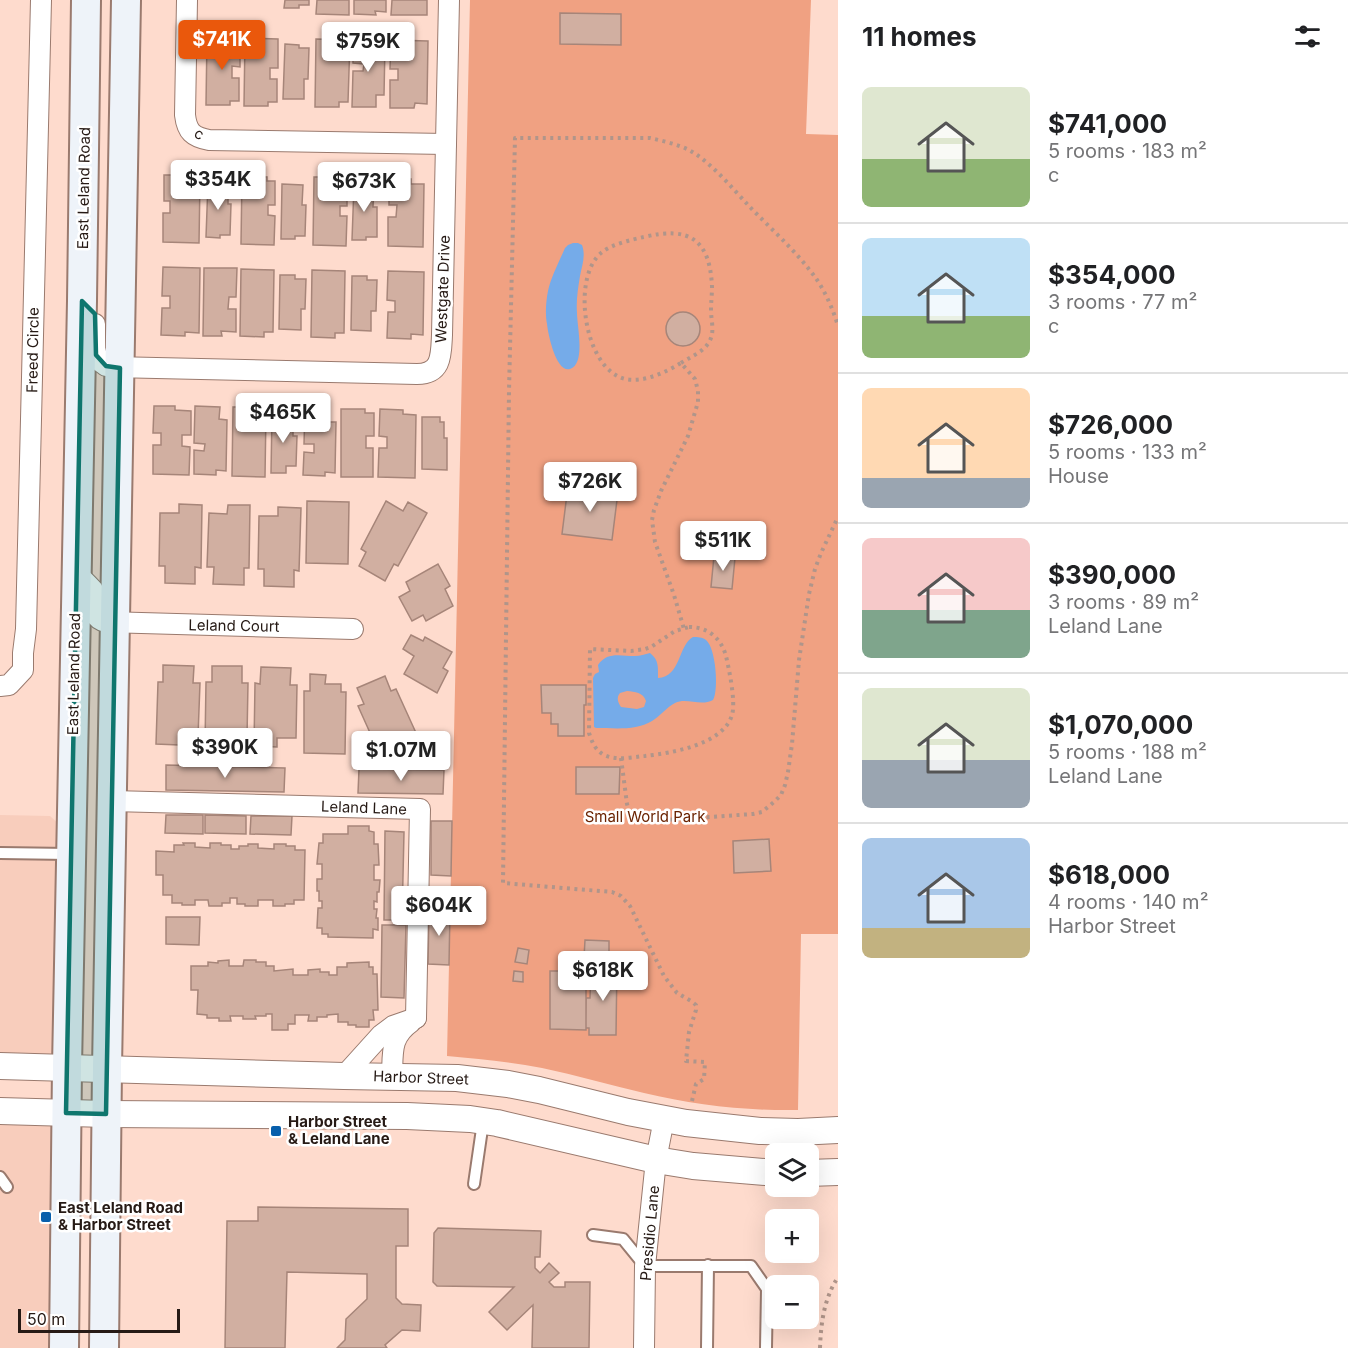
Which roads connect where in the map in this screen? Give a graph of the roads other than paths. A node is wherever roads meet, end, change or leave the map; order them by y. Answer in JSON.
{"nodes":[{"id":1,"x":41,"y":0,"type":"edge"},
{"id":2,"x":86,"y":0,"type":"edge"},
{"id":3,"x":126,"y":0,"type":"edge"},
{"id":4,"x":187,"y":0,"type":"edge"},
{"id":5,"x":449,"y":0,"type":"edge"},
{"id":6,"x":447,"y":144,"type":"junction"},
{"id":7,"x":82,"y":301,"type":"junction"},
{"id":8,"x":120,"y":368,"type":"junction"},
{"id":9,"x":76,"y":573,"type":"junction"},
{"id":10,"x":115,"y":622,"type":"junction"},
{"id":11,"x":353,"y":629,"type":"dead end"},
{"id":12,"x":0,"y":686,"type":"edge"},
{"id":13,"x":112,"y":801,"type":"junction"},
{"id":14,"x":0,"y":853,"type":"edge"},
{"id":15,"x":70,"y":854,"type":"junction"},
{"id":16,"x":416,"y":1018,"type":"junction"},
{"id":17,"x":0,"y":1066,"type":"edge"},
{"id":18,"x":67,"y":1067,"type":"junction"},
{"id":19,"x":107,"y":1068,"type":"junction"},
{"id":20,"x":344,"y":1076,"type":"junction"},
{"id":21,"x":392,"y":1076,"type":"junction"},
{"id":22,"x":0,"y":1111,"type":"edge"},
{"id":23,"x":66,"y":1113,"type":"junction"},
{"id":24,"x":106,"y":1114,"type":"junction"},
{"id":25,"x":664,"y":1119,"type":"junction"},
{"id":26,"x":483,"y":1120,"type":"junction"},
{"id":27,"x":838,"y":1130,"type":"edge"},
{"id":28,"x":656,"y":1160,"type":"junction"},
{"id":29,"x":765,"y":1172,"type":"edge"},
{"id":30,"x":838,"y":1172,"type":"edge"},
{"id":31,"x":819,"y":1173,"type":"edge"},
{"id":32,"x":0,"y":1177,"type":"edge"},
{"id":33,"x":474,"y":1184,"type":"dead end"},
{"id":34,"x":7,"y":1187,"type":"dead end"},
{"id":35,"x":593,"y":1235,"type":"dead end"},
{"id":36,"x":708,"y":1265,"type":"junction"},
{"id":37,"x":645,"y":1266,"type":"junction"},
{"id":38,"x":64,"y":1348,"type":"edge"},
{"id":39,"x":104,"y":1348,"type":"edge"},
{"id":40,"x":644,"y":1348,"type":"edge"},
{"id":41,"x":707,"y":1348,"type":"edge"},
{"id":42,"x":766,"y":1348,"type":"edge"}],
"edges":[{"from":1,"to":12,"type":"street","name":"Freed Circle"},
{"from":2,"to":7,"type":"main road","name":"East Leland Road"},
{"from":3,"to":8,"type":"main road"},
{"from":4,"to":6,"type":"street","name":"c"},
{"from":5,"to":6,"type":"street","name":"Westgate Drive"},
{"from":6,"to":8,"type":"street","name":"Westgate Drive"},
{"from":7,"to":8,"type":"street"},
{"from":7,"to":9,"type":"main road","name":"East Leland Road"},
{"from":8,"to":10,"type":"main road"},
{"from":9,"to":10,"type":"street"},
{"from":9,"to":15,"type":"main road","name":"East Leland Road"},
{"from":10,"to":11,"type":"street","name":"Leland Court"},
{"from":10,"to":13,"type":"main road"},
{"from":13,"to":16,"type":"street","name":"Leland Lane"},
{"from":13,"to":19,"type":"main road"},
{"from":14,"to":15,"type":"lane"},
{"from":15,"to":18,"type":"main road","name":"East Leland Road"},
{"from":16,"to":20,"type":"street"},
{"from":16,"to":21,"type":"street"},
{"from":17,"to":18,"type":"street","name":"Harbor Street"},
{"from":18,"to":19,"type":"street","name":"Harbor Street"},
{"from":18,"to":23,"type":"main road","name":"East Leland Road"},
{"from":19,"to":20,"type":"street","name":"Harbor Street"},
{"from":19,"to":24,"type":"main road"},
{"from":20,"to":21,"type":"street","name":"Harbor Street"},
{"from":21,"to":25,"type":"street","name":"Harbor Street"},
{"from":22,"to":23,"type":"street"},
{"from":23,"to":24,"type":"street"},
{"from":23,"to":38,"type":"main road","name":"East Leland Road"},
{"from":24,"to":26,"type":"street"},
{"from":24,"to":39,"type":"main road"},
{"from":25,"to":27,"type":"street","name":"Harbor Street"},
{"from":25,"to":28,"type":"street","name":"Presidio Lane"},
{"from":26,"to":28,"type":"street"},
{"from":26,"to":33,"type":"lane"},
{"from":28,"to":29,"type":"street"},
{"from":28,"to":37,"type":"street","name":"Presidio Lane"},
{"from":30,"to":31,"type":"street"},
{"from":32,"to":34,"type":"lane"},
{"from":35,"to":37,"type":"lane"},
{"from":36,"to":37,"type":"lane"},
{"from":36,"to":41,"type":"lane"},
{"from":36,"to":42,"type":"lane"},
{"from":37,"to":40,"type":"street","name":"Presidio Lane"}]}
